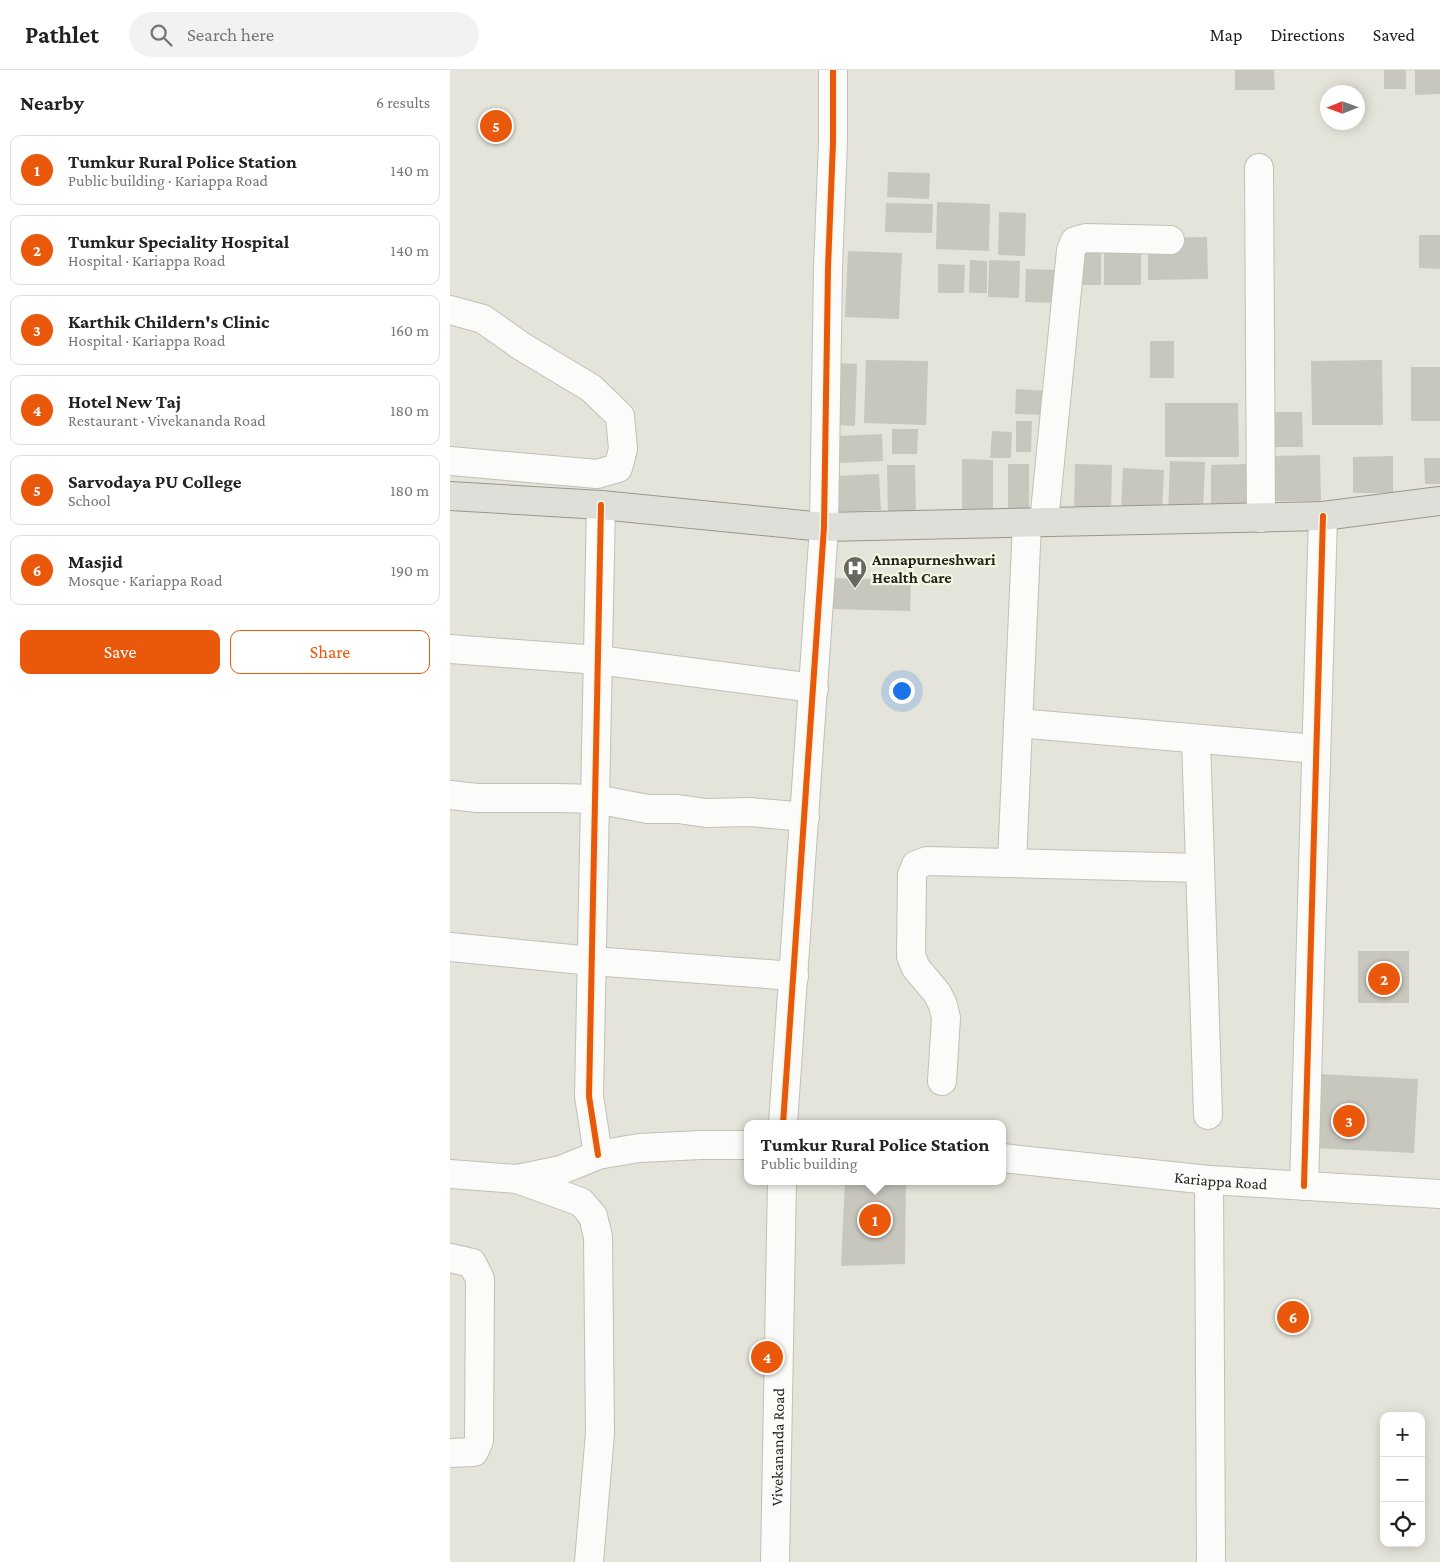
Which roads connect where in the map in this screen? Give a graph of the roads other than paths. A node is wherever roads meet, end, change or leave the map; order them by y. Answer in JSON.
{"nodes":[{"id":1,"x":833,"y":70,"type":"edge"},
{"id":2,"x":1259,"y":168,"type":"dead end"},
{"id":3,"x":1170,"y":240,"type":"dead end"},
{"id":4,"x":450,"y":310,"type":"edge"},
{"id":5,"x":450,"y":461,"type":"edge"},
{"id":6,"x":450,"y":496,"type":"edge"},
{"id":7,"x":1440,"y":501,"type":"edge"},
{"id":8,"x":601,"y":505,"type":"junction"},
{"id":9,"x":1323,"y":516,"type":"junction"},
{"id":10,"x":1261,"y":518,"type":"junction"},
{"id":11,"x":1036,"y":522,"type":"junction"},
{"id":12,"x":824,"y":526,"type":"junction"},
{"id":13,"x":450,"y":649,"type":"edge"},
{"id":14,"x":598,"y":660,"type":"junction"},
{"id":15,"x":814,"y":688,"type":"junction"},
{"id":16,"x":1018,"y":723,"type":"junction"},
{"id":17,"x":1196,"y":739,"type":"junction"},
{"id":18,"x":1316,"y":749,"type":"junction"},
{"id":19,"x":450,"y":795,"type":"edge"},
{"id":20,"x":595,"y":799,"type":"junction"},
{"id":21,"x":806,"y":817,"type":"junction"},
{"id":22,"x":1012,"y":862,"type":"junction"},
{"id":23,"x":1200,"y":868,"type":"junction"},
{"id":24,"x":450,"y":947,"type":"edge"},
{"id":25,"x":592,"y":961,"type":"junction"},
{"id":26,"x":794,"y":976,"type":"junction"},
{"id":27,"x":942,"y":1081,"type":"dead end"},
{"id":28,"x":1208,"y":1115,"type":"dead end"},
{"id":29,"x":784,"y":1120,"type":"edge"},
{"id":30,"x":744,"y":1145,"type":"edge"},
{"id":31,"x":598,"y":1155,"type":"junction"},
{"id":32,"x":1006,"y":1158,"type":"edge"},
{"id":33,"x":450,"y":1174,"type":"edge"},
{"id":34,"x":516,"y":1179,"type":"junction"},
{"id":35,"x":1209,"y":1180,"type":"junction"},
{"id":36,"x":782,"y":1185,"type":"edge"},
{"id":37,"x":1304,"y":1186,"type":"junction"},
{"id":38,"x":1440,"y":1194,"type":"edge"},
{"id":39,"x":450,"y":1258,"type":"edge"},
{"id":40,"x":450,"y":1453,"type":"edge"},
{"id":41,"x":589,"y":1562,"type":"edge"},
{"id":42,"x":775,"y":1562,"type":"edge"},
{"id":43,"x":1211,"y":1562,"type":"edge"}],
"edges":[{"from":1,"to":12,"type":"street"},
{"from":2,"to":10,"type":"street"},
{"from":3,"to":11,"type":"street"},
{"from":4,"to":5,"type":"street"},
{"from":6,"to":8,"type":"main road"},
{"from":7,"to":9,"type":"main road"},
{"from":8,"to":12,"type":"main road"},
{"from":8,"to":14,"type":"street"},
{"from":9,"to":10,"type":"main road"},
{"from":9,"to":18,"type":"street"},
{"from":10,"to":11,"type":"main road"},
{"from":11,"to":12,"type":"main road"},
{"from":11,"to":16,"type":"street"},
{"from":12,"to":15,"type":"street"},
{"from":13,"to":14,"type":"street"},
{"from":14,"to":15,"type":"street"},
{"from":14,"to":20,"type":"street"},
{"from":15,"to":21,"type":"street"},
{"from":16,"to":17,"type":"street"},
{"from":16,"to":22,"type":"street"},
{"from":17,"to":18,"type":"street"},
{"from":17,"to":23,"type":"street"},
{"from":18,"to":37,"type":"street"},
{"from":19,"to":20,"type":"street"},
{"from":20,"to":21,"type":"street"},
{"from":20,"to":25,"type":"street"},
{"from":21,"to":26,"type":"street"},
{"from":22,"to":23,"type":"street"},
{"from":22,"to":27,"type":"street"},
{"from":23,"to":28,"type":"street"},
{"from":24,"to":25,"type":"street"},
{"from":25,"to":26,"type":"street"},
{"from":25,"to":31,"type":"street"},
{"from":26,"to":29,"type":"street"},
{"from":30,"to":31,"type":"street"},
{"from":31,"to":34,"type":"street"},
{"from":32,"to":35,"type":"street","name":"Kariappa Road"},
{"from":33,"to":34,"type":"street"},
{"from":34,"to":41,"type":"street"},
{"from":35,"to":37,"type":"street","name":"Kariappa Road"},
{"from":35,"to":43,"type":"street"},
{"from":36,"to":42,"type":"street","name":"Vivekananda Road"},
{"from":37,"to":38,"type":"street","name":"Kariappa Road"},
{"from":39,"to":40,"type":"street"}]}
